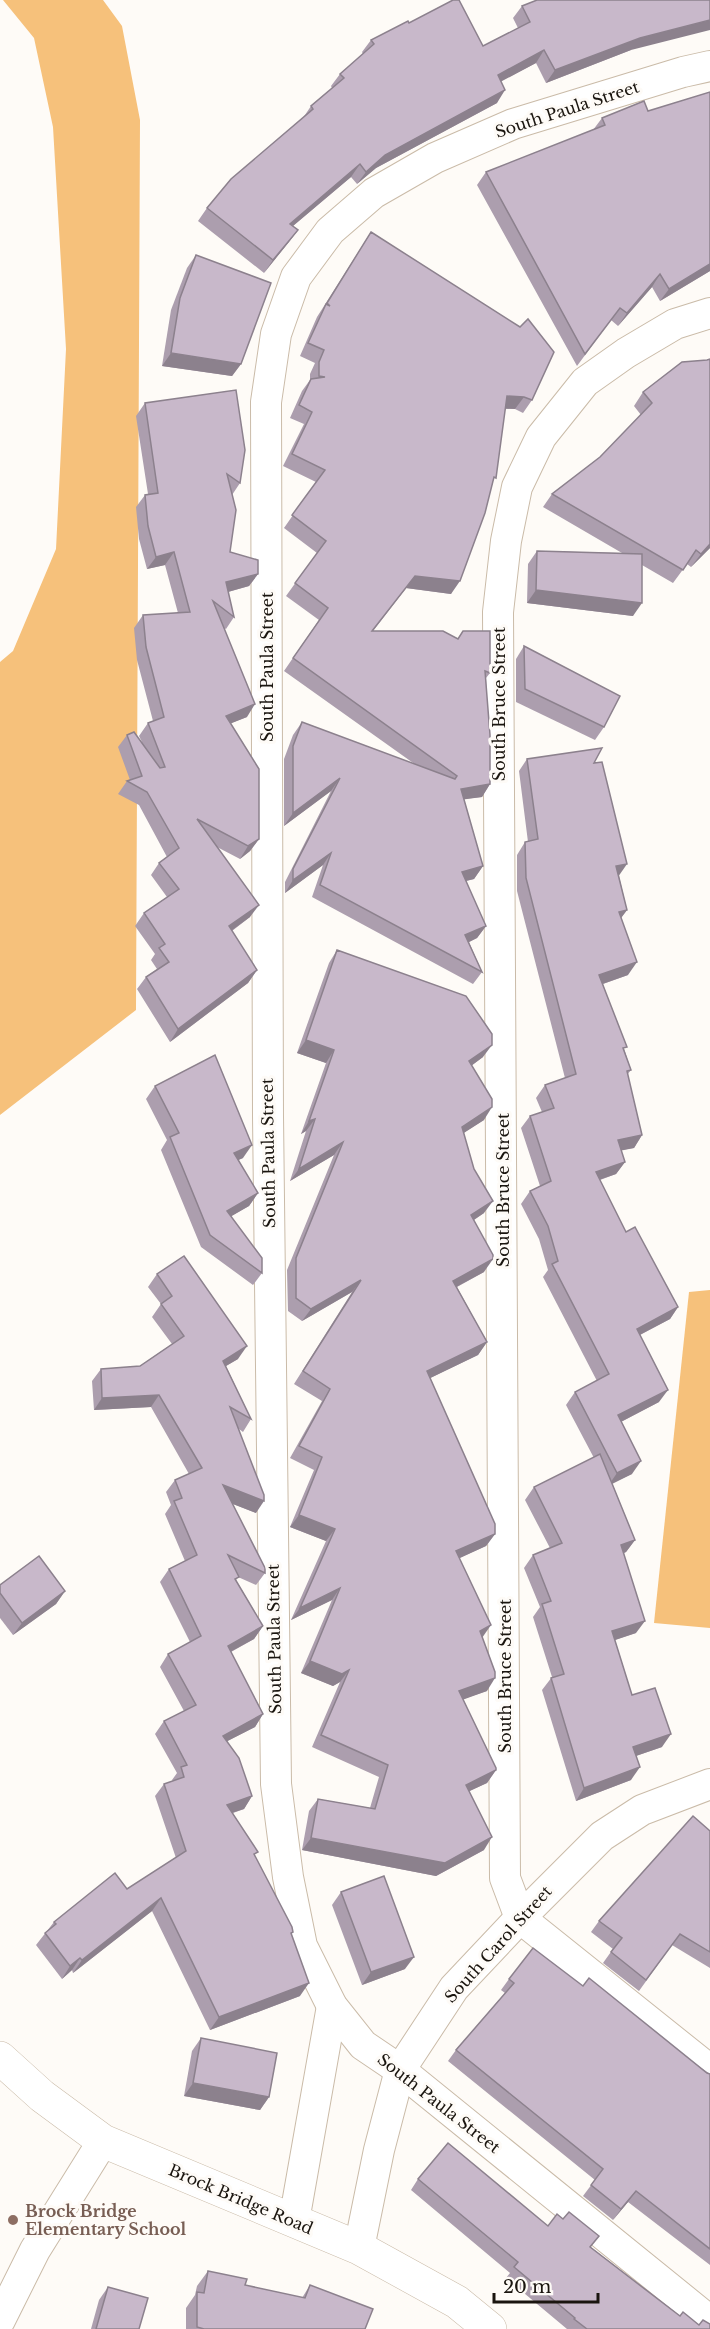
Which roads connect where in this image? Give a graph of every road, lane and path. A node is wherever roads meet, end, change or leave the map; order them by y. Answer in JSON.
{"nodes":[{"id":1,"x":710,"y":66,"type":"edge"},
{"id":2,"x":710,"y":313,"type":"edge"},
{"id":3,"x":705,"y":1792,"type":"edge"},
{"id":4,"x":520,"y":1917,"type":"junction"},
{"id":5,"x":332,"y":2006,"type":"junction"},
{"id":6,"x":0,"y":2058,"type":"edge"},
{"id":7,"x":400,"y":2070,"type":"junction"},
{"id":8,"x":710,"y":2070,"type":"edge"},
{"id":9,"x":103,"y":2141,"type":"junction"},
{"id":10,"x":294,"y":2221,"type":"junction"},
{"id":11,"x":359,"y":2248,"type":"junction"},
{"id":12,"x":0,"y":2320,"type":"edge"},
{"id":13,"x":710,"y":2321,"type":"edge"},
{"id":14,"x":490,"y":2329,"type":"edge"}],
"edges":[{"from":1,"to":5,"type":"street","name":"South Paula Street"},
{"from":2,"to":4,"type":"street","name":"South Bruce Street"},
{"from":3,"to":4,"type":"street","name":"South Carol Street"},
{"from":4,"to":7,"type":"street","name":"South Carol Street"},
{"from":4,"to":8,"type":"street"},
{"from":5,"to":7,"type":"street","name":"South Paula Street"},
{"from":5,"to":10,"type":"street"},
{"from":6,"to":9,"type":"street","name":"Brock Bridge Road"},
{"from":7,"to":11,"type":"street","name":"South Carol Street"},
{"from":7,"to":13,"type":"street","name":"South Paula Street"},
{"from":9,"to":10,"type":"street","name":"Brock Bridge Road"},
{"from":9,"to":12,"type":"street"},
{"from":10,"to":11,"type":"street","name":"Brock Bridge Road"},
{"from":11,"to":14,"type":"street","name":"Brock Bridge Road"}]}
